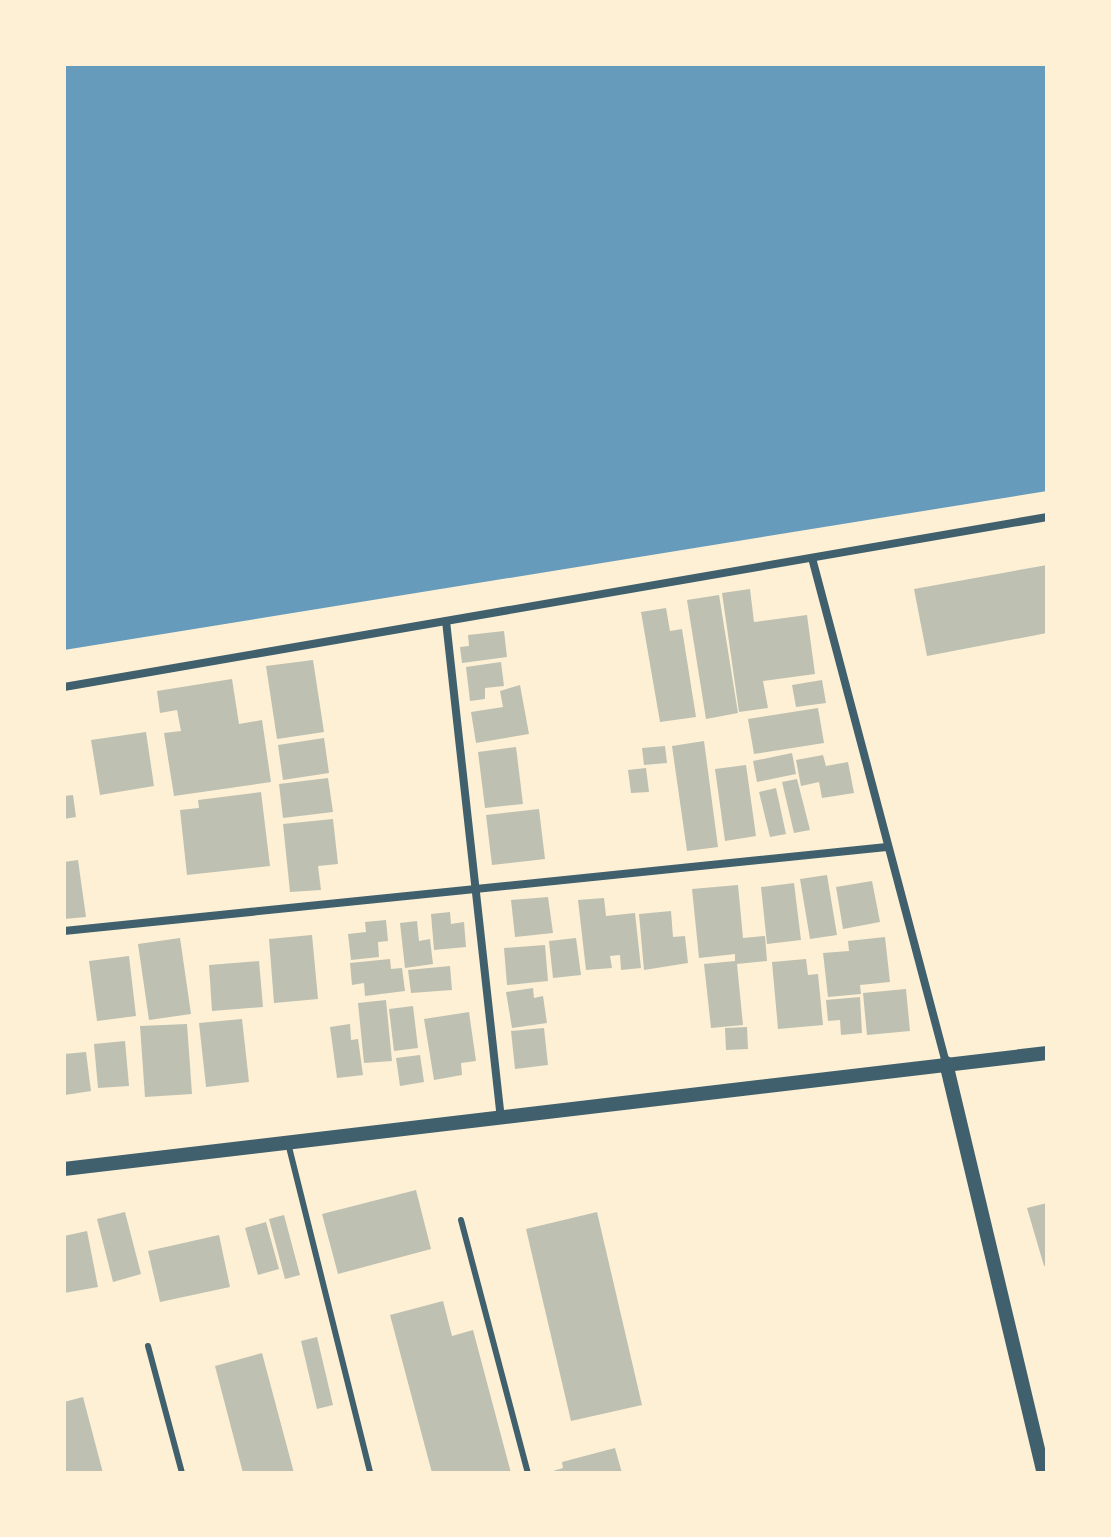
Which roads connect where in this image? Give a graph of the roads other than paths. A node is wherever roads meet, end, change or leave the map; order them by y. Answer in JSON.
{"nodes":[{"id":1,"x":1047,"y":517,"type":"edge"},
{"id":2,"x":812,"y":558,"type":"junction"},
{"id":3,"x":446,"y":621,"type":"junction"},
{"id":4,"x":64,"y":687,"type":"edge"},
{"id":5,"x":887,"y":847,"type":"junction"},
{"id":6,"x":476,"y":889,"type":"junction"},
{"id":7,"x":64,"y":931,"type":"edge"},
{"id":8,"x":1047,"y":1053,"type":"edge"},
{"id":9,"x":946,"y":1063,"type":"junction"},
{"id":10,"x":501,"y":1117,"type":"junction"},
{"id":11,"x":288,"y":1143,"type":"junction"},
{"id":12,"x":64,"y":1169,"type":"edge"},
{"id":13,"x":461,"y":1220,"type":"dead end"},
{"id":14,"x":148,"y":1346,"type":"dead end"},
{"id":15,"x":182,"y":1473,"type":"edge"},
{"id":16,"x":370,"y":1473,"type":"edge"},
{"id":17,"x":528,"y":1473,"type":"edge"},
{"id":18,"x":1044,"y":1473,"type":"edge"}],
"edges":[{"from":1,"to":2,"type":"street"},
{"from":2,"to":3,"type":"street"},
{"from":2,"to":5,"type":"street"},
{"from":3,"to":4,"type":"street"},
{"from":3,"to":6,"type":"street"},
{"from":5,"to":6,"type":"street"},
{"from":5,"to":9,"type":"street"},
{"from":6,"to":7,"type":"street"},
{"from":6,"to":10,"type":"street"},
{"from":8,"to":9,"type":"street"},
{"from":9,"to":10,"type":"street"},
{"from":9,"to":18,"type":"street"},
{"from":10,"to":11,"type":"street"},
{"from":11,"to":12,"type":"street"},
{"from":11,"to":16,"type":"lane"},
{"from":13,"to":17,"type":"lane"},
{"from":14,"to":15,"type":"lane"}]}
